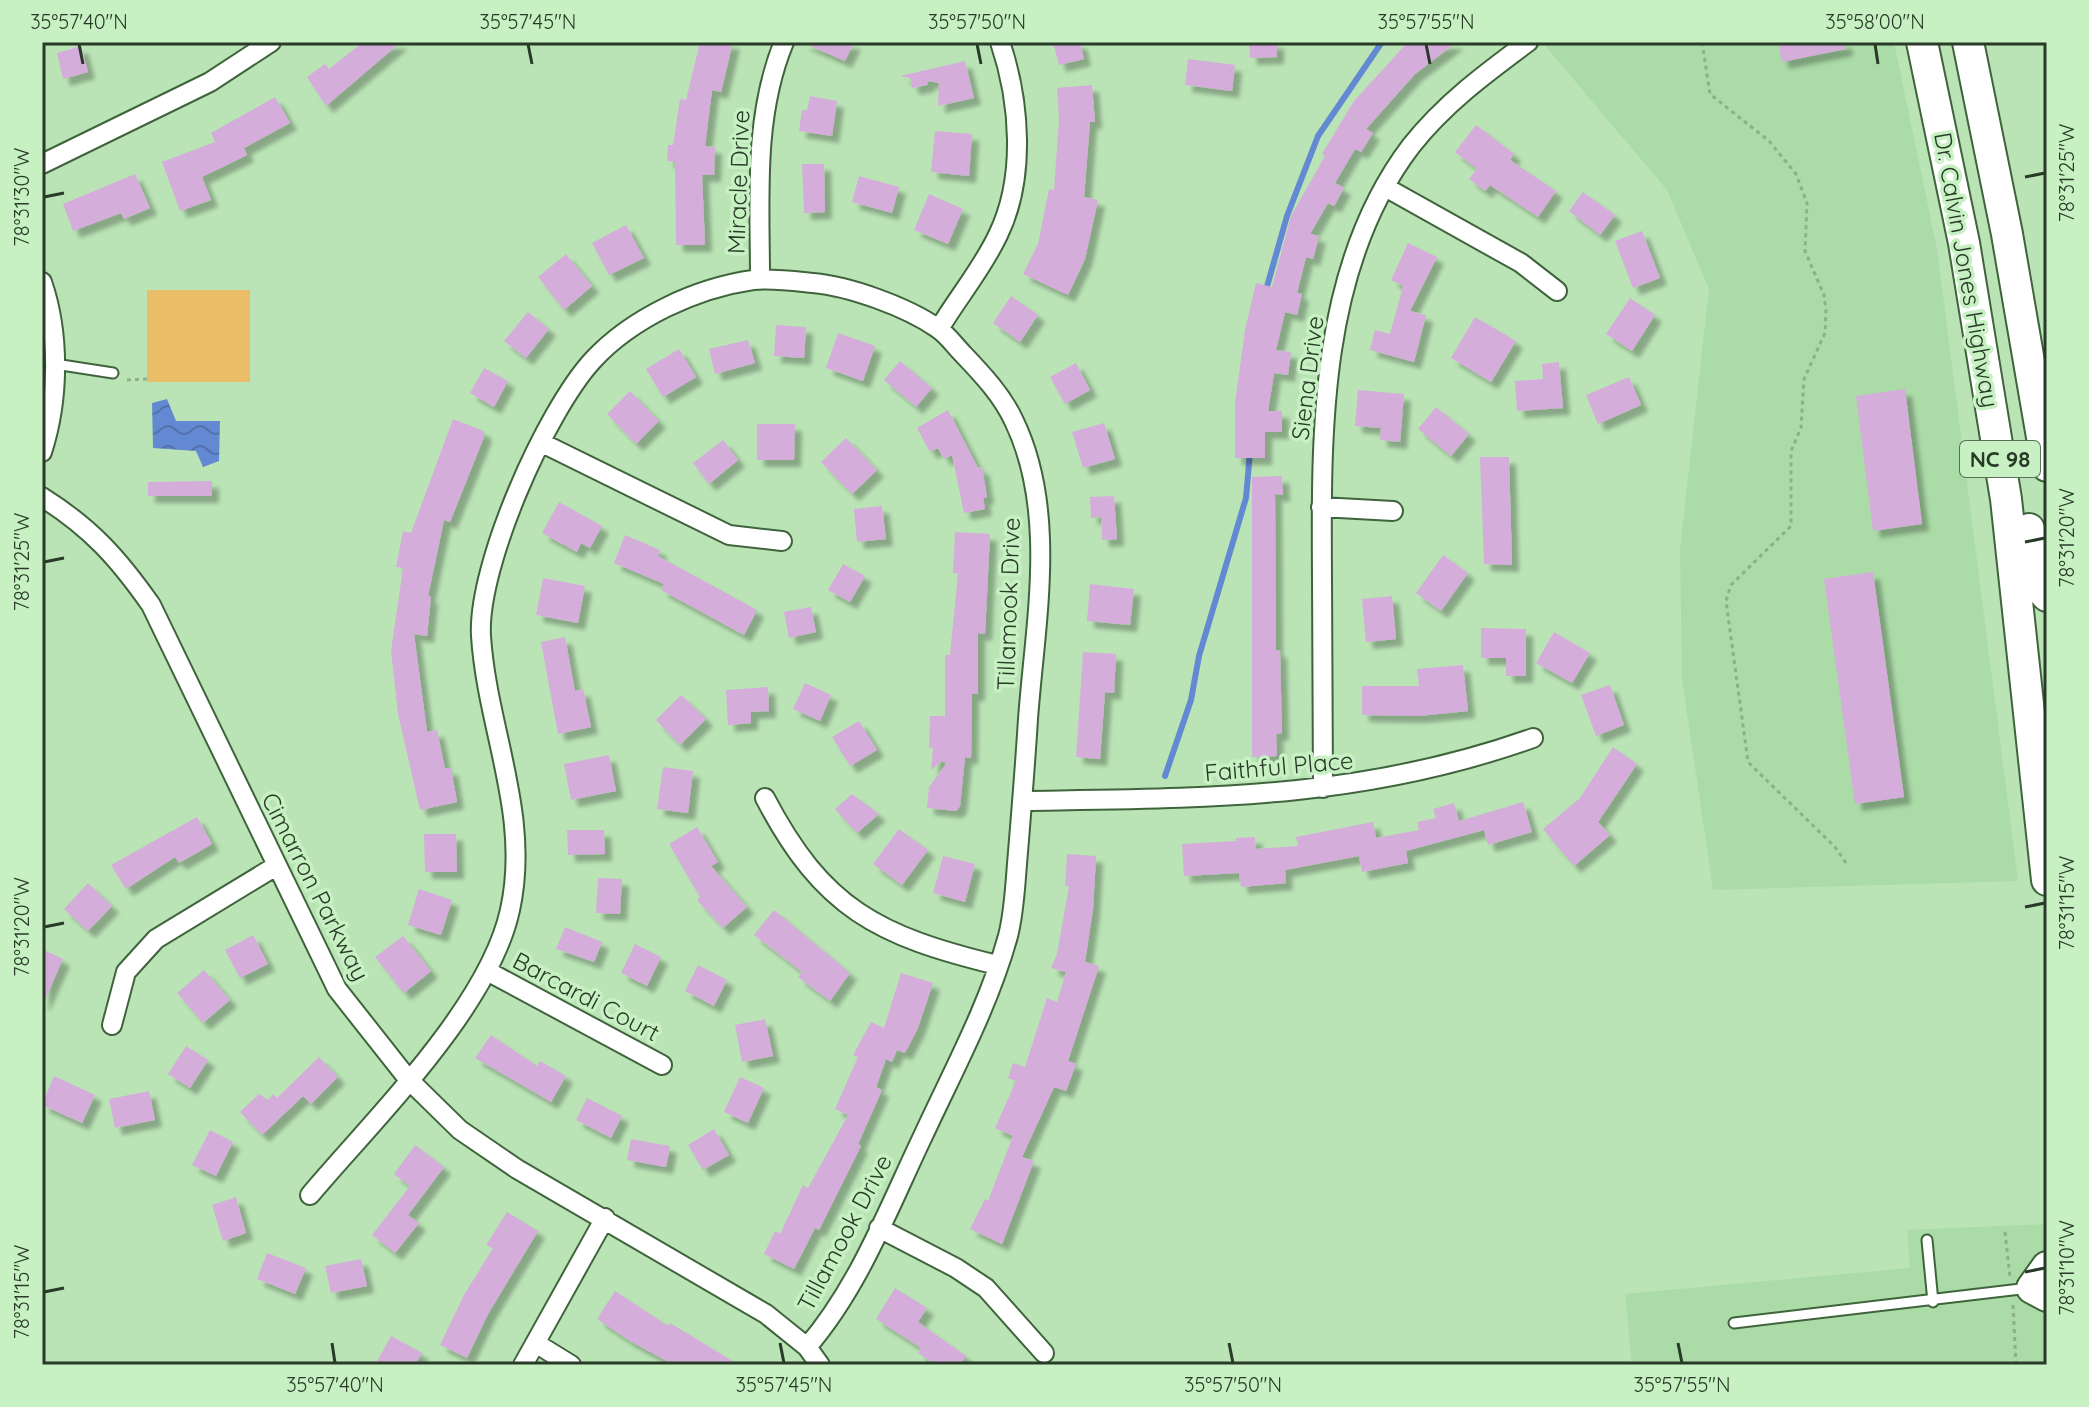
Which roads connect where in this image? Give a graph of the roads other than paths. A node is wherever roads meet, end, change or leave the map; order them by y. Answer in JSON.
{"nodes":[{"id":1,"x":271,"y":42,"type":"edge"},
{"id":2,"x":784,"y":42,"type":"edge"},
{"id":3,"x":1000,"y":42,"type":"edge"},
{"id":4,"x":1528,"y":42,"type":"edge"},
{"id":5,"x":1922,"y":42,"type":"edge"},
{"id":6,"x":1962,"y":42,"type":"edge"},
{"id":7,"x":1968,"y":42,"type":"edge"},
{"id":8,"x":1975,"y":77,"type":"junction"},
{"id":9,"x":42,"y":164,"type":"edge"},
{"id":10,"x":1385,"y":187,"type":"junction"},
{"id":11,"x":760,"y":279,"type":"junction"},
{"id":12,"x":42,"y":282,"type":"edge"},
{"id":13,"x":1557,"y":291,"type":"dead end"},
{"id":14,"x":1978,"y":327,"type":"junction"},
{"id":15,"x":939,"y":329,"type":"junction"},
{"id":16,"x":55,"y":364,"type":"junction"},
{"id":17,"x":113,"y":373,"type":"dead end"},
{"id":18,"x":542,"y":443,"type":"junction"},
{"id":19,"x":42,"y":452,"type":"edge"},
{"id":20,"x":2047,"y":466,"type":"edge"},
{"id":21,"x":42,"y":497,"type":"edge"},
{"id":22,"x":1321,"y":507,"type":"junction"},
{"id":23,"x":1393,"y":511,"type":"dead end"},
{"id":24,"x":782,"y":541,"type":"dead end"},
{"id":25,"x":2047,"y":596,"type":"edge"},
{"id":26,"x":1533,"y":738,"type":"dead end"},
{"id":27,"x":1323,"y":788,"type":"junction"},
{"id":28,"x":765,"y":798,"type":"dead end"},
{"id":29,"x":1023,"y":801,"type":"junction"},
{"id":30,"x":276,"y":866,"type":"junction"},
{"id":31,"x":2047,"y":880,"type":"edge"},
{"id":32,"x":997,"y":965,"type":"junction"},
{"id":33,"x":487,"y":971,"type":"junction"},
{"id":34,"x":112,"y":1025,"type":"dead end"},
{"id":35,"x":662,"y":1065,"type":"dead end"},
{"id":36,"x":408,"y":1079,"type":"junction"},
{"id":37,"x":310,"y":1195,"type":"dead end"},
{"id":38,"x":605,"y":1218,"type":"junction"},
{"id":39,"x":879,"y":1228,"type":"junction"},
{"id":40,"x":1927,"y":1240,"type":"dead end"},
{"id":41,"x":2030,"y":1286,"type":"edge"},
{"id":42,"x":1933,"y":1302,"type":"junction"},
{"id":43,"x":1734,"y":1323,"type":"dead end"},
{"id":44,"x":537,"y":1344,"type":"junction"},
{"id":45,"x":807,"y":1347,"type":"junction"},
{"id":46,"x":1044,"y":1353,"type":"dead end"},
{"id":47,"x":523,"y":1365,"type":"edge"},
{"id":48,"x":571,"y":1365,"type":"edge"},
{"id":49,"x":820,"y":1365,"type":"edge"}],
"edges":[{"from":1,"to":9,"type":"street"},
{"from":2,"to":11,"type":"street","name":"Miracle Drive"},
{"from":3,"to":15,"type":"street"},
{"from":4,"to":10,"type":"street","name":"Siena Drive"},
{"from":5,"to":14,"type":"highway","name":"Dr. Calvin Jones Highway","number":"NC 98"},
{"from":6,"to":8,"type":"highway"},
{"from":7,"to":8,"type":"highway","name":"Dr. Calvin Jones Highway","number":"NC 98"},
{"from":8,"to":20,"type":"highway","name":"Dr. Calvin Jones Highway","number":"NC 98"},
{"from":10,"to":13,"type":"street"},
{"from":10,"to":22,"type":"street","name":"Siena Drive"},
{"from":11,"to":15,"type":"street","name":"Tillamook Drive"},
{"from":11,"to":18,"type":"street","name":"Tillamook Drive"},
{"from":12,"to":16,"type":"street"},
{"from":14,"to":25,"type":"highway"},
{"from":14,"to":31,"type":"highway","name":"Dr. Calvin Jones Highway","number":"NC 98"},
{"from":15,"to":29,"type":"street","name":"Tillamook Drive"},
{"from":16,"to":17,"type":"lane"},
{"from":16,"to":19,"type":"street"},
{"from":18,"to":24,"type":"street"},
{"from":18,"to":33,"type":"street","name":"Tillamook Drive"},
{"from":21,"to":30,"type":"street","name":"Cimarron Parkway"},
{"from":22,"to":23,"type":"street"},
{"from":22,"to":27,"type":"street","name":"Siena Drive"},
{"from":26,"to":27,"type":"street","name":"Faithful Place"},
{"from":27,"to":29,"type":"street","name":"Faithful Place"},
{"from":28,"to":32,"type":"street"},
{"from":29,"to":32,"type":"street","name":"Tillamook Drive"},
{"from":30,"to":34,"type":"street"},
{"from":30,"to":36,"type":"street","name":"Cimarron Parkway"},
{"from":32,"to":39,"type":"street","name":"Tillamook Drive"},
{"from":33,"to":35,"type":"street","name":"Barcardi Court"},
{"from":33,"to":36,"type":"street","name":"Tillamook Drive"},
{"from":36,"to":37,"type":"street","name":"Tillamook Drive"},
{"from":36,"to":38,"type":"street","name":"Cimarron Parkway"},
{"from":38,"to":44,"type":"street"},
{"from":38,"to":45,"type":"street","name":"Cimarron Parkway"},
{"from":39,"to":45,"type":"street","name":"Tillamook Drive"},
{"from":39,"to":46,"type":"street"},
{"from":40,"to":42,"type":"lane"},
{"from":41,"to":42,"type":"lane"},
{"from":42,"to":43,"type":"lane"},
{"from":44,"to":47,"type":"street"},
{"from":44,"to":48,"type":"street"},
{"from":45,"to":49,"type":"street","name":"Cimarron Parkway"}]}
